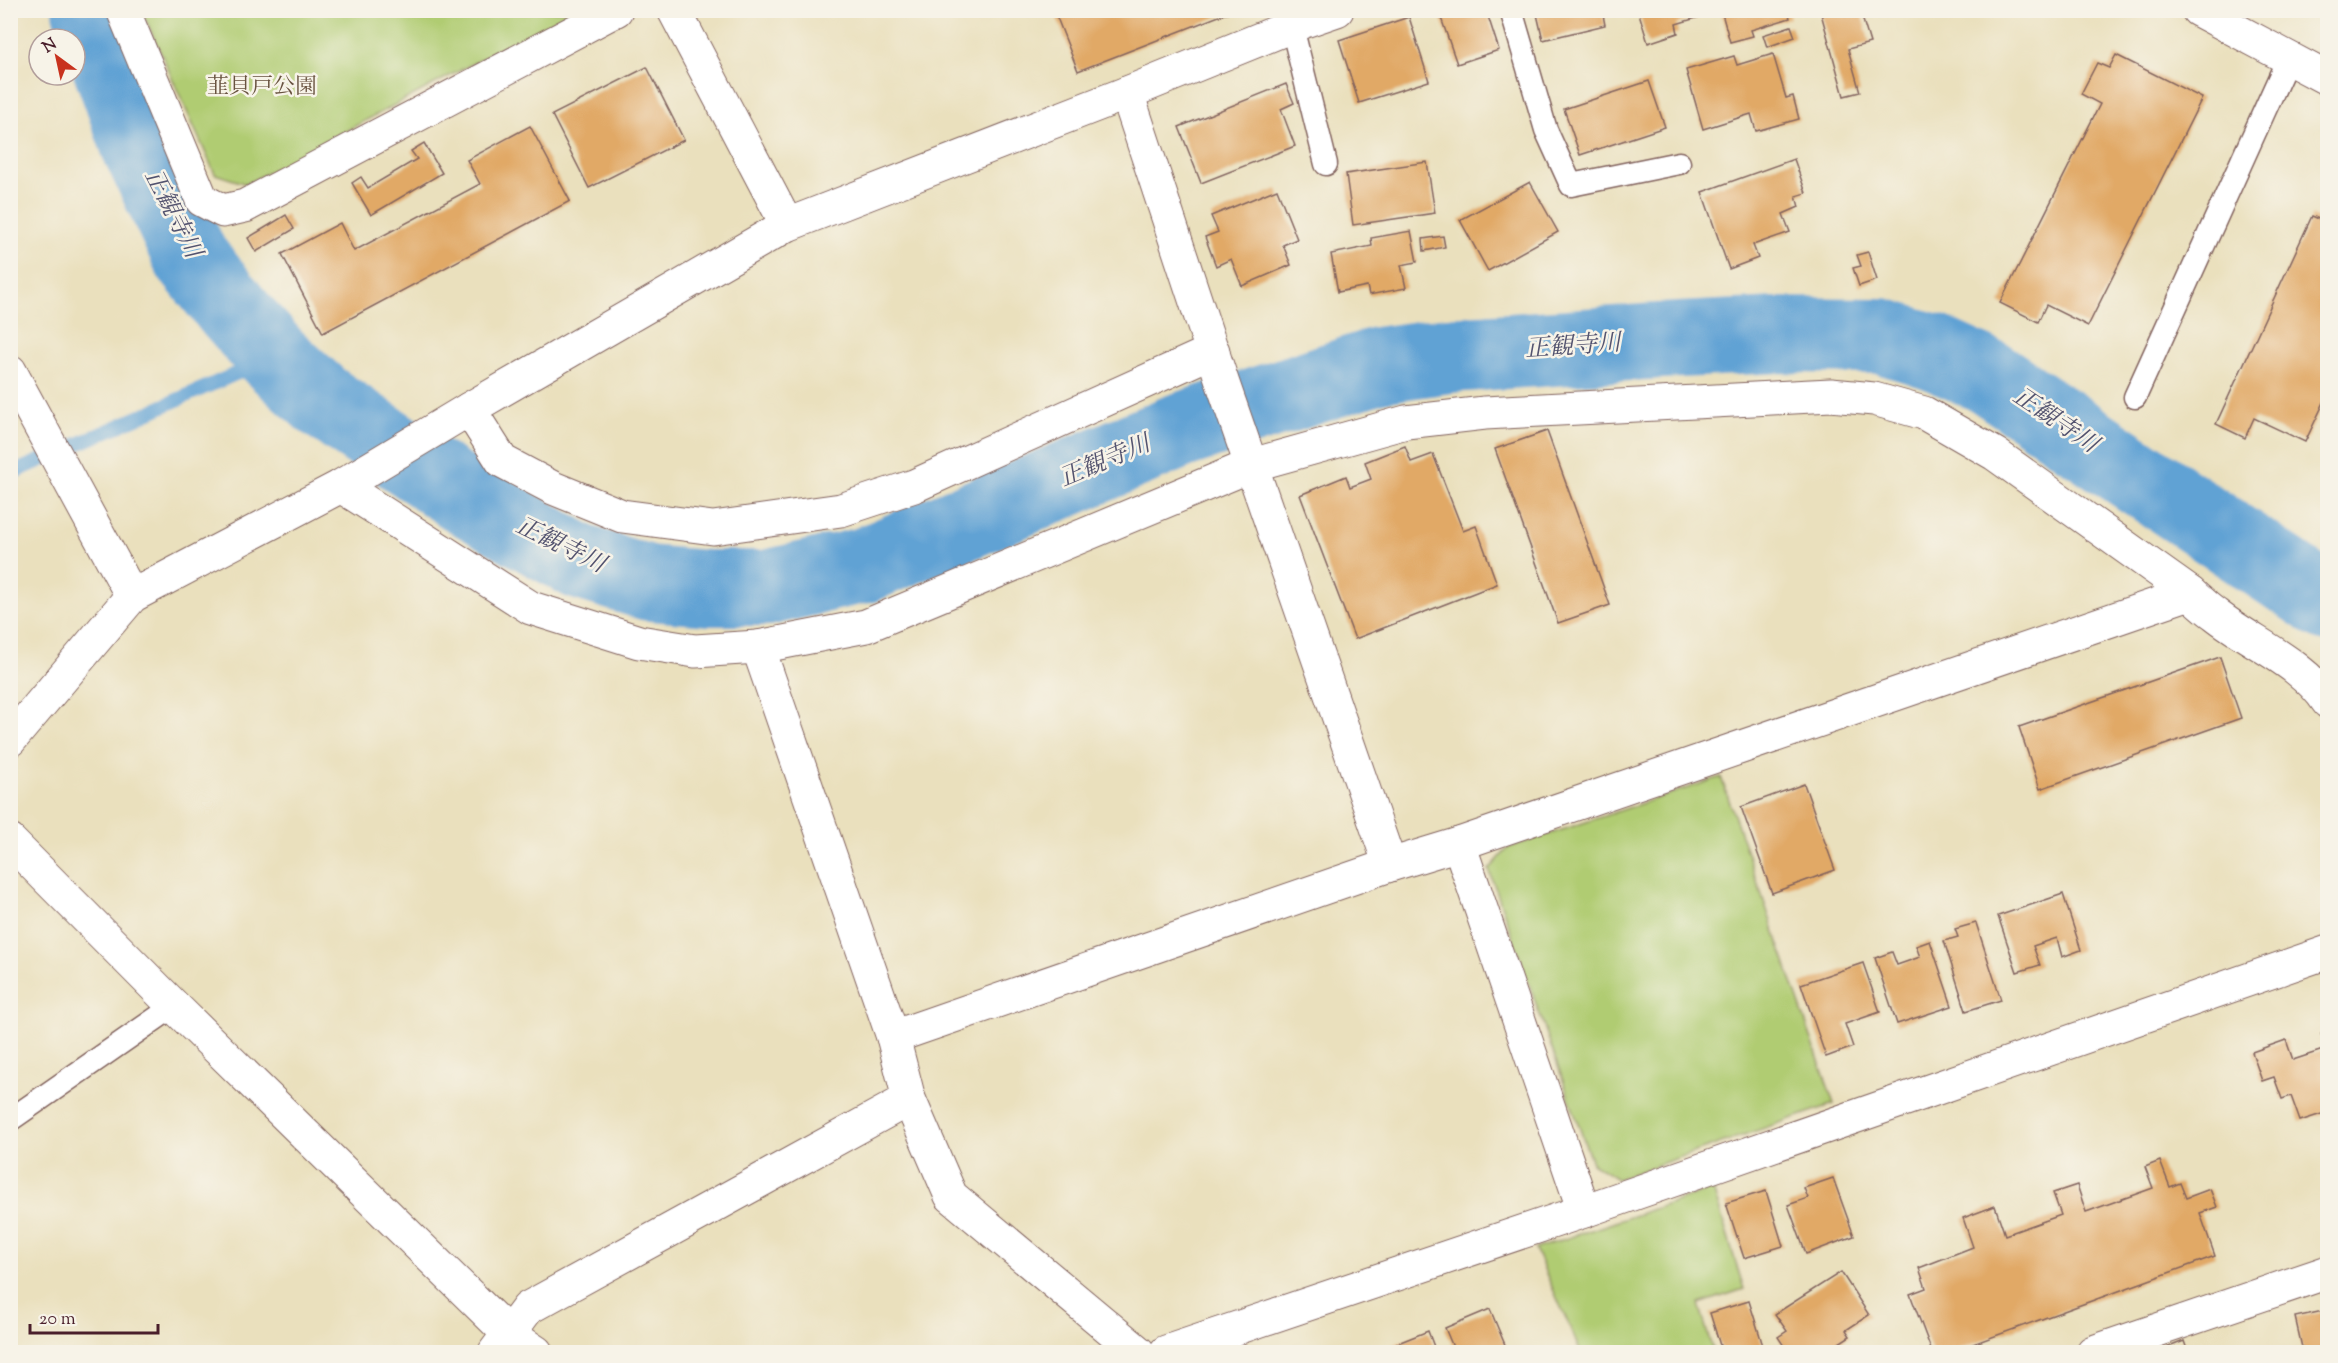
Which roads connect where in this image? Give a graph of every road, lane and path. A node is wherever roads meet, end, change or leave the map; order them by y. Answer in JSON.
{"nodes":[{"id":1,"x":123,"y":10,"type":"edge"},
{"id":2,"x":616,"y":10,"type":"edge"},
{"id":3,"x":674,"y":10,"type":"edge"},
{"id":4,"x":1337,"y":10,"type":"edge"},
{"id":5,"x":1511,"y":10,"type":"edge"},
{"id":6,"x":2198,"y":10,"type":"edge"},
{"id":7,"x":1298,"y":20,"type":"edge"},
{"id":8,"x":2288,"y":59,"type":"junction"},
{"id":9,"x":2328,"y":79,"type":"edge"},
{"id":10,"x":1127,"y":93,"type":"junction"},
{"id":11,"x":1680,"y":163,"type":"dead end"},
{"id":12,"x":1326,"y":164,"type":"dead end"},
{"id":13,"x":787,"y":225,"type":"junction"},
{"id":14,"x":1213,"y":351,"type":"junction"},
{"id":15,"x":10,"y":371,"type":"edge"},
{"id":16,"x":2135,"y":397,"type":"dead end"},
{"id":17,"x":469,"y":409,"type":"junction"},
{"id":18,"x":1250,"y":457,"type":"junction"},
{"id":19,"x":354,"y":478,"type":"junction"},
{"id":20,"x":2190,"y":593,"type":"junction"},
{"id":21,"x":132,"y":596,"type":"junction"},
{"id":22,"x":758,"y":647,"type":"junction"},
{"id":23,"x":2328,"y":702,"type":"edge"},
{"id":24,"x":10,"y":740,"type":"edge"},
{"id":25,"x":10,"y":841,"type":"edge"},
{"id":26,"x":1460,"y":844,"type":"junction"},
{"id":27,"x":1390,"y":865,"type":"junction"},
{"id":28,"x":2328,"y":952,"type":"edge"},
{"id":29,"x":174,"y":1006,"type":"junction"},
{"id":30,"x":893,"y":1037,"type":"junction"},
{"id":31,"x":909,"y":1099,"type":"junction"},
{"id":32,"x":10,"y":1120,"type":"edge"},
{"id":33,"x":1584,"y":1211,"type":"junction"},
{"id":34,"x":2328,"y":1272,"type":"edge"},
{"id":35,"x":513,"y":1346,"type":"edge"},
{"id":36,"x":1138,"y":1353,"type":"edge"},
{"id":37,"x":1166,"y":1353,"type":"edge"},
{"id":38,"x":2093,"y":1353,"type":"edge"}],
"edges":[{"from":1,"to":2,"type":"street"},
{"from":3,"to":13,"type":"street"},
{"from":4,"to":7,"type":"street"},
{"from":5,"to":11,"type":"lane"},
{"from":6,"to":8,"type":"street"},
{"from":7,"to":10,"type":"street"},
{"from":7,"to":12,"type":"lane"},
{"from":8,"to":9,"type":"street"},
{"from":8,"to":16,"type":"lane"},
{"from":10,"to":13,"type":"street"},
{"from":10,"to":14,"type":"street"},
{"from":13,"to":17,"type":"street"},
{"from":14,"to":17,"type":"street"},
{"from":14,"to":18,"type":"street"},
{"from":15,"to":21,"type":"street"},
{"from":17,"to":19,"type":"street"},
{"from":18,"to":20,"type":"street"},
{"from":18,"to":22,"type":"street"},
{"from":18,"to":27,"type":"street"},
{"from":19,"to":21,"type":"street"},
{"from":19,"to":22,"type":"street"},
{"from":20,"to":23,"type":"street"},
{"from":20,"to":26,"type":"street"},
{"from":21,"to":24,"type":"street"},
{"from":22,"to":30,"type":"street"},
{"from":25,"to":29,"type":"street"},
{"from":26,"to":27,"type":"street"},
{"from":26,"to":33,"type":"street"},
{"from":27,"to":30,"type":"street"},
{"from":28,"to":33,"type":"street"},
{"from":29,"to":32,"type":"lane"},
{"from":29,"to":35,"type":"street"},
{"from":30,"to":31,"type":"street"},
{"from":31,"to":35,"type":"street"},
{"from":31,"to":36,"type":"street"},
{"from":33,"to":37,"type":"street"},
{"from":34,"to":38,"type":"street"}]}
